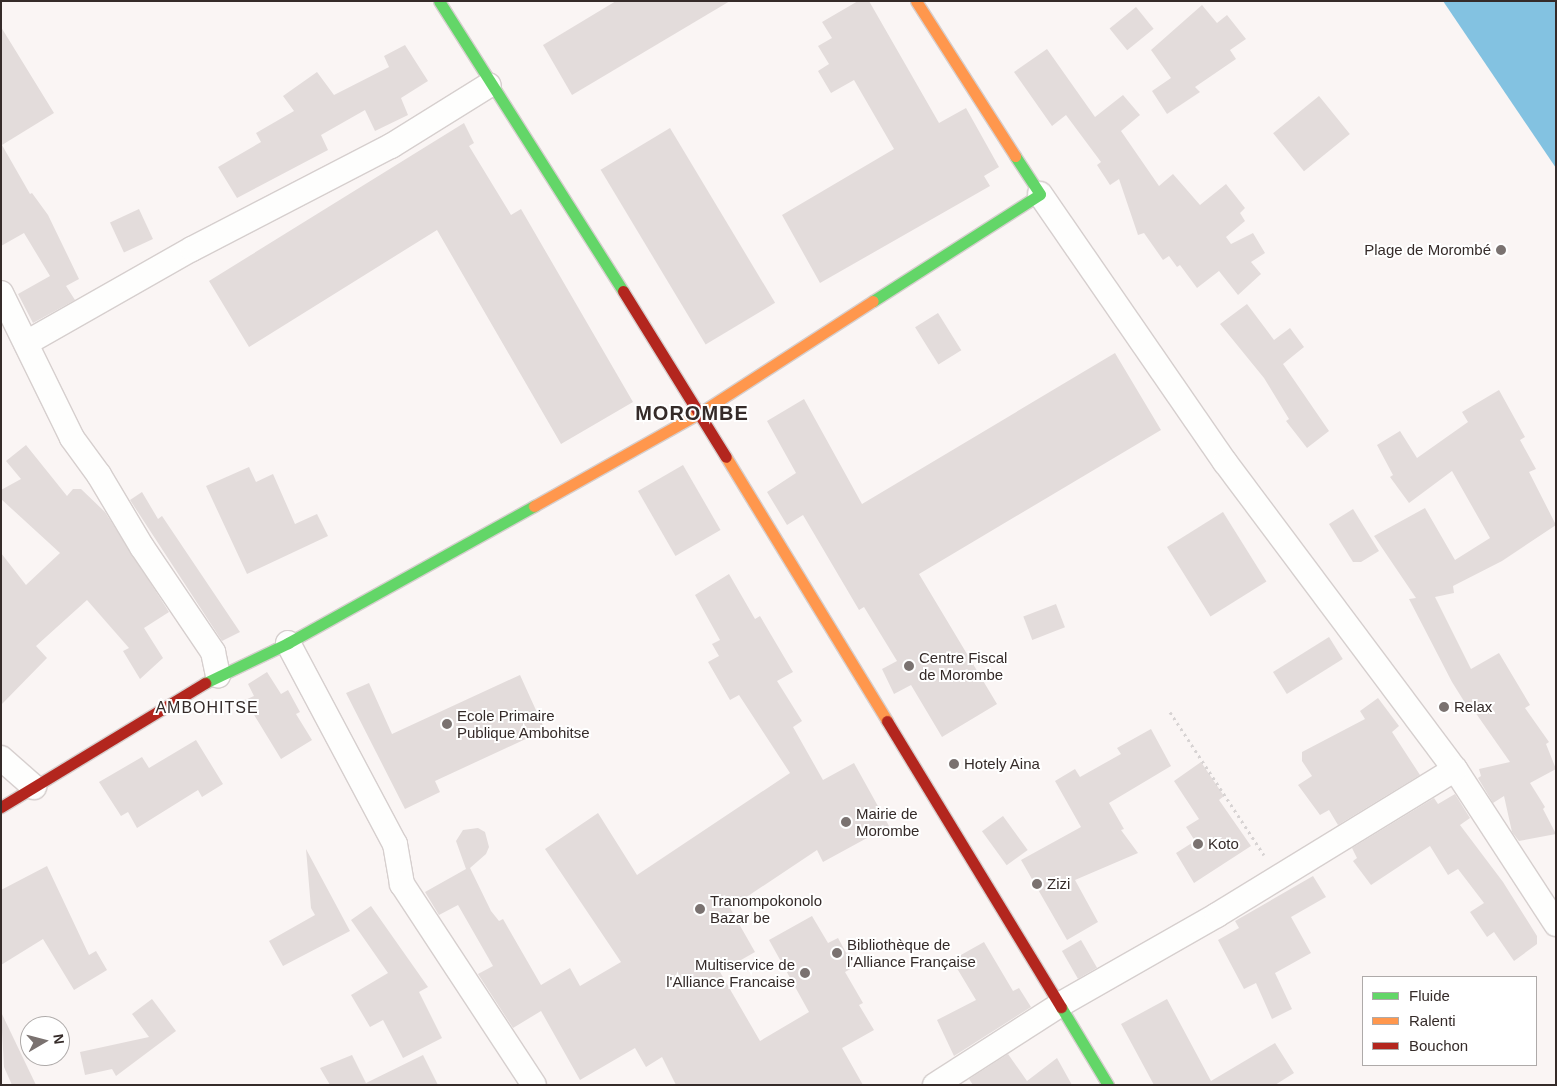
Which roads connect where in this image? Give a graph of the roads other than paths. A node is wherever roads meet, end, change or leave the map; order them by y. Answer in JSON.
{"nodes":[{"id":1,"x":439,"y":1,"type":"edge"},
{"id":2,"x":916,"y":1,"type":"edge"},
{"id":3,"x":489,"y":85,"type":"junction"},
{"id":4,"x":1040,"y":194,"type":"junction"},
{"id":5,"x":1,"y":293,"type":"edge"},
{"id":6,"x":28,"y":342,"type":"junction"},
{"id":7,"x":698,"y":414,"type":"junction"},
{"id":8,"x":288,"y":643,"type":"junction"},
{"id":9,"x":218,"y":676,"type":"junction"},
{"id":10,"x":1,"y":758,"type":"edge"},
{"id":11,"x":1455,"y":769,"type":"junction"},
{"id":12,"x":34,"y":787,"type":"junction"},
{"id":13,"x":1,"y":807,"type":"edge"},
{"id":14,"x":1556,"y":924,"type":"edge"},
{"id":15,"x":1061,"y":1004,"type":"junction"},
{"id":16,"x":534,"y":1085,"type":"edge"},
{"id":17,"x":935,"y":1085,"type":"edge"},
{"id":18,"x":1108,"y":1085,"type":"edge"}],
"edges":[{"from":1,"to":3,"type":"street"},
{"from":2,"to":4,"type":"street"},
{"from":3,"to":6,"type":"street"},
{"from":3,"to":7,"type":"street"},
{"from":4,"to":7,"type":"street"},
{"from":4,"to":11,"type":"street"},
{"from":5,"to":6,"type":"street"},
{"from":6,"to":9,"type":"street"},
{"from":7,"to":8,"type":"street"},
{"from":7,"to":15,"type":"street"},
{"from":8,"to":9,"type":"street"},
{"from":8,"to":16,"type":"street"},
{"from":9,"to":12,"type":"street"},
{"from":10,"to":12,"type":"street"},
{"from":11,"to":14,"type":"street"},
{"from":11,"to":15,"type":"street"},
{"from":12,"to":13,"type":"street"},
{"from":15,"to":17,"type":"street"},
{"from":15,"to":18,"type":"street"}]}
